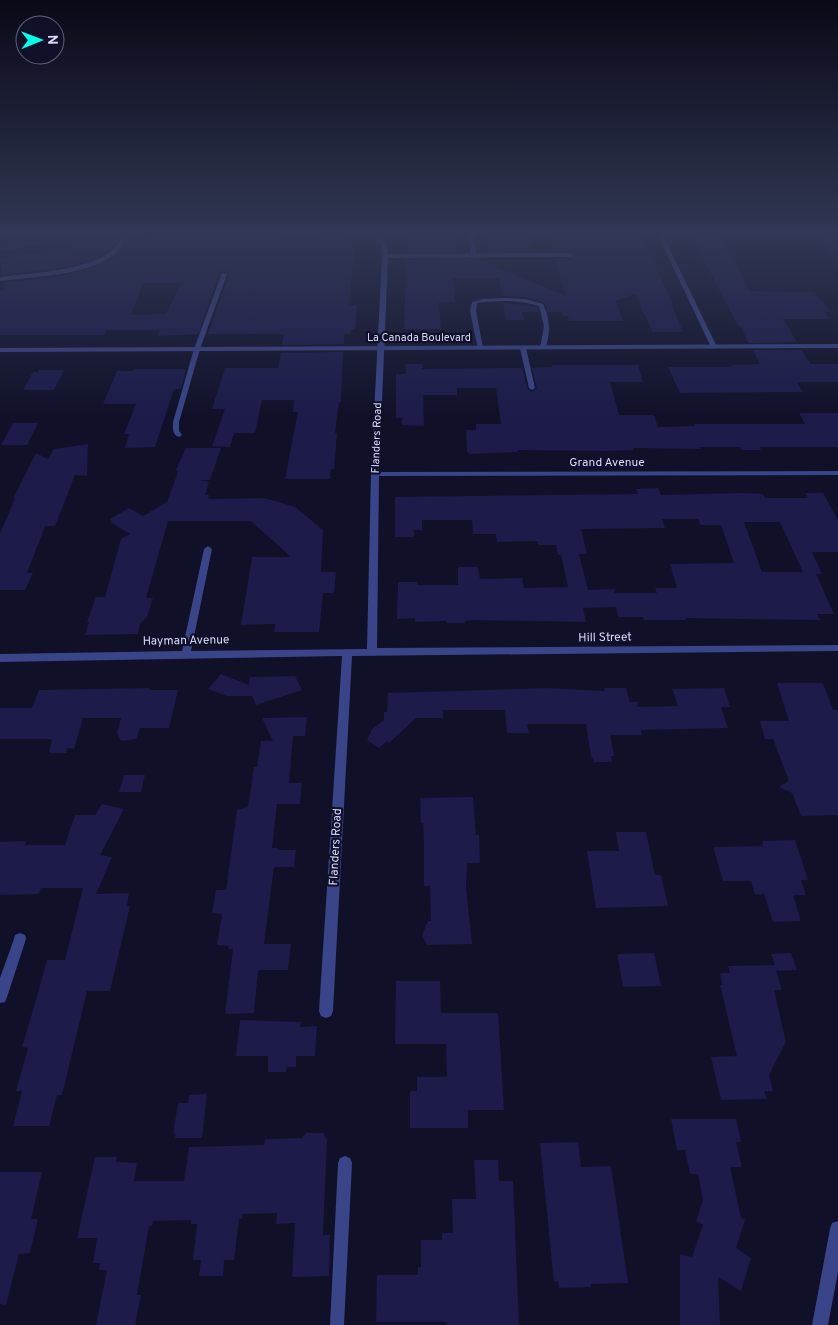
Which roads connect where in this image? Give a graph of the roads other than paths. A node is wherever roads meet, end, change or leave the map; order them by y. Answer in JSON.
{"nodes":[{"id":1,"x":217,"y":293,"type":"edge"},
{"id":2,"x":383,"y":293,"type":"edge"},
{"id":3,"x":688,"y":293,"type":"edge"},
{"id":4,"x":838,"y":346,"type":"edge"},
{"id":5,"x":714,"y":347,"type":"junction"},
{"id":6,"x":380,"y":348,"type":"junction"},
{"id":7,"x":480,"y":348,"type":"junction"},
{"id":8,"x":523,"y":348,"type":"junction"},
{"id":9,"x":544,"y":348,"type":"junction"},
{"id":10,"x":196,"y":349,"type":"junction"},
{"id":11,"x":0,"y":350,"type":"edge"},
{"id":12,"x":532,"y":388,"type":"dead end"},
{"id":13,"x":179,"y":435,"type":"dead end"},
{"id":14,"x":838,"y":473,"type":"edge"},
{"id":15,"x":375,"y":474,"type":"junction"},
{"id":16,"x":208,"y":549,"type":"dead end"},
{"id":17,"x":838,"y":648,"type":"edge"},
{"id":18,"x":186,"y":653,"type":"junction"},
{"id":19,"x":347,"y":653,"type":"junction"},
{"id":20,"x":372,"y":653,"type":"junction"},
{"id":21,"x":0,"y":658,"type":"edge"},
{"id":22,"x":20,"y":939,"type":"dead end"},
{"id":23,"x":0,"y":997,"type":"edge"},
{"id":24,"x":326,"y":1011,"type":"dead end"},
{"id":25,"x":345,"y":1163,"type":"dead end"},
{"id":26,"x":838,"y":1229,"type":"edge"},
{"id":27,"x":337,"y":1325,"type":"edge"},
{"id":28,"x":820,"y":1325,"type":"edge"}],
"edges":[{"from":1,"to":10,"type":"lane"},
{"from":2,"to":6,"type":"street","name":"Flanders Road"},
{"from":3,"to":5,"type":"street"},
{"from":4,"to":5,"type":"street","name":"La Canada Boulevard"},
{"from":5,"to":9,"type":"street","name":"La Canada Boulevard"},
{"from":6,"to":7,"type":"street","name":"La Canada Boulevard"},
{"from":6,"to":10,"type":"street","name":"La Canada Boulevard"},
{"from":6,"to":15,"type":"street","name":"Flanders Road"},
{"from":7,"to":8,"type":"street","name":"La Canada Boulevard"},
{"from":7,"to":9,"type":"lane"},
{"from":8,"to":9,"type":"street","name":"La Canada Boulevard"},
{"from":8,"to":12,"type":"lane"},
{"from":10,"to":11,"type":"street","name":"La Canada Boulevard"},
{"from":10,"to":13,"type":"lane"},
{"from":14,"to":15,"type":"street","name":"Grand Avenue"},
{"from":15,"to":20,"type":"street","name":"Flanders Road"},
{"from":16,"to":18,"type":"street"},
{"from":17,"to":20,"type":"street","name":"Hill Street"},
{"from":18,"to":19,"type":"street","name":"Hayman Avenue"},
{"from":18,"to":21,"type":"street","name":"Hayman Avenue"},
{"from":19,"to":20,"type":"street","name":"Hayman Avenue"},
{"from":19,"to":24,"type":"street","name":"Flanders Road"},
{"from":22,"to":23,"type":"street"},
{"from":25,"to":27,"type":"lane"},
{"from":26,"to":28,"type":"street"}]}
